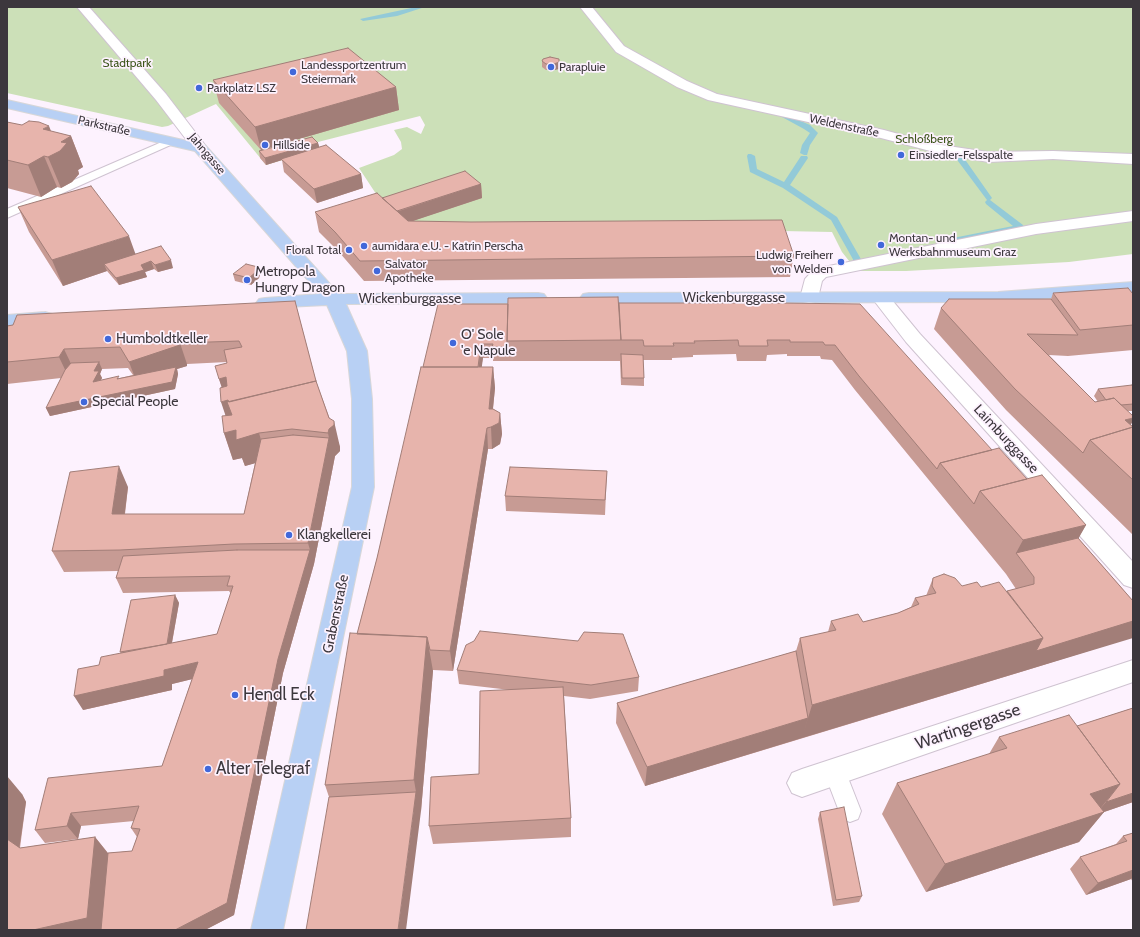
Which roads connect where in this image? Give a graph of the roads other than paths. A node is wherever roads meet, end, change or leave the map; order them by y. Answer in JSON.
{"nodes":[{"id":1,"x":83,"y":7,"type":"edge"},
{"id":2,"x":586,"y":7,"type":"edge"},
{"id":3,"x":7,"y":104,"type":"edge"},
{"id":4,"x":171,"y":141,"type":"junction"},
{"id":5,"x":200,"y":148,"type":"junction"},
{"id":6,"x":1133,"y":159,"type":"edge"},
{"id":7,"x":7,"y":214,"type":"edge"},
{"id":8,"x":1133,"y":216,"type":"edge"},
{"id":9,"x":1133,"y":287,"type":"edge"},
{"id":10,"x":808,"y":298,"type":"junction"},
{"id":11,"x":881,"y":298,"type":"junction"},
{"id":12,"x":334,"y":299,"type":"junction"},
{"id":13,"x":251,"y":304,"type":"edge"},
{"id":14,"x":59,"y":317,"type":"edge"},
{"id":15,"x":7,"y":321,"type":"edge"},
{"id":16,"x":1133,"y":578,"type":"edge"},
{"id":17,"x":1133,"y":671,"type":"edge"},
{"id":18,"x":835,"y":772,"type":"junction"},
{"id":19,"x":802,"y":783,"type":"dead end"},
{"id":20,"x":850,"y":811,"type":"dead end"},
{"id":21,"x":267,"y":930,"type":"edge"}],
"edges":[{"from":1,"to":5,"type":"street","name":"Jahngasse"},
{"from":2,"to":6,"type":"street","name":"Weldenstraße"},
{"from":3,"to":4,"type":"main road","name":"Parkstraße"},
{"from":4,"to":5,"type":"main road","name":"Parkstraße"},
{"from":4,"to":7,"type":"lane"},
{"from":5,"to":12,"type":"main road","name":"Jahngasse"},
{"from":8,"to":10,"type":"street"},
{"from":9,"to":11,"type":"main road","name":"Wickenburggasse"},
{"from":10,"to":11,"type":"main road","name":"Wickenburggasse"},
{"from":10,"to":12,"type":"main road","name":"Wickenburggasse"},
{"from":11,"to":16,"type":"street","name":"Laimburggasse"},
{"from":12,"to":13,"type":"main road","name":"Wickenburggasse"},
{"from":12,"to":21,"type":"main road","name":"Grabenstraße"},
{"from":14,"to":15,"type":"main road"},
{"from":17,"to":18,"type":"street","name":"Wartingergasse"},
{"from":18,"to":19,"type":"street","name":"Wartingergasse"},
{"from":18,"to":20,"type":"lane"}]}
